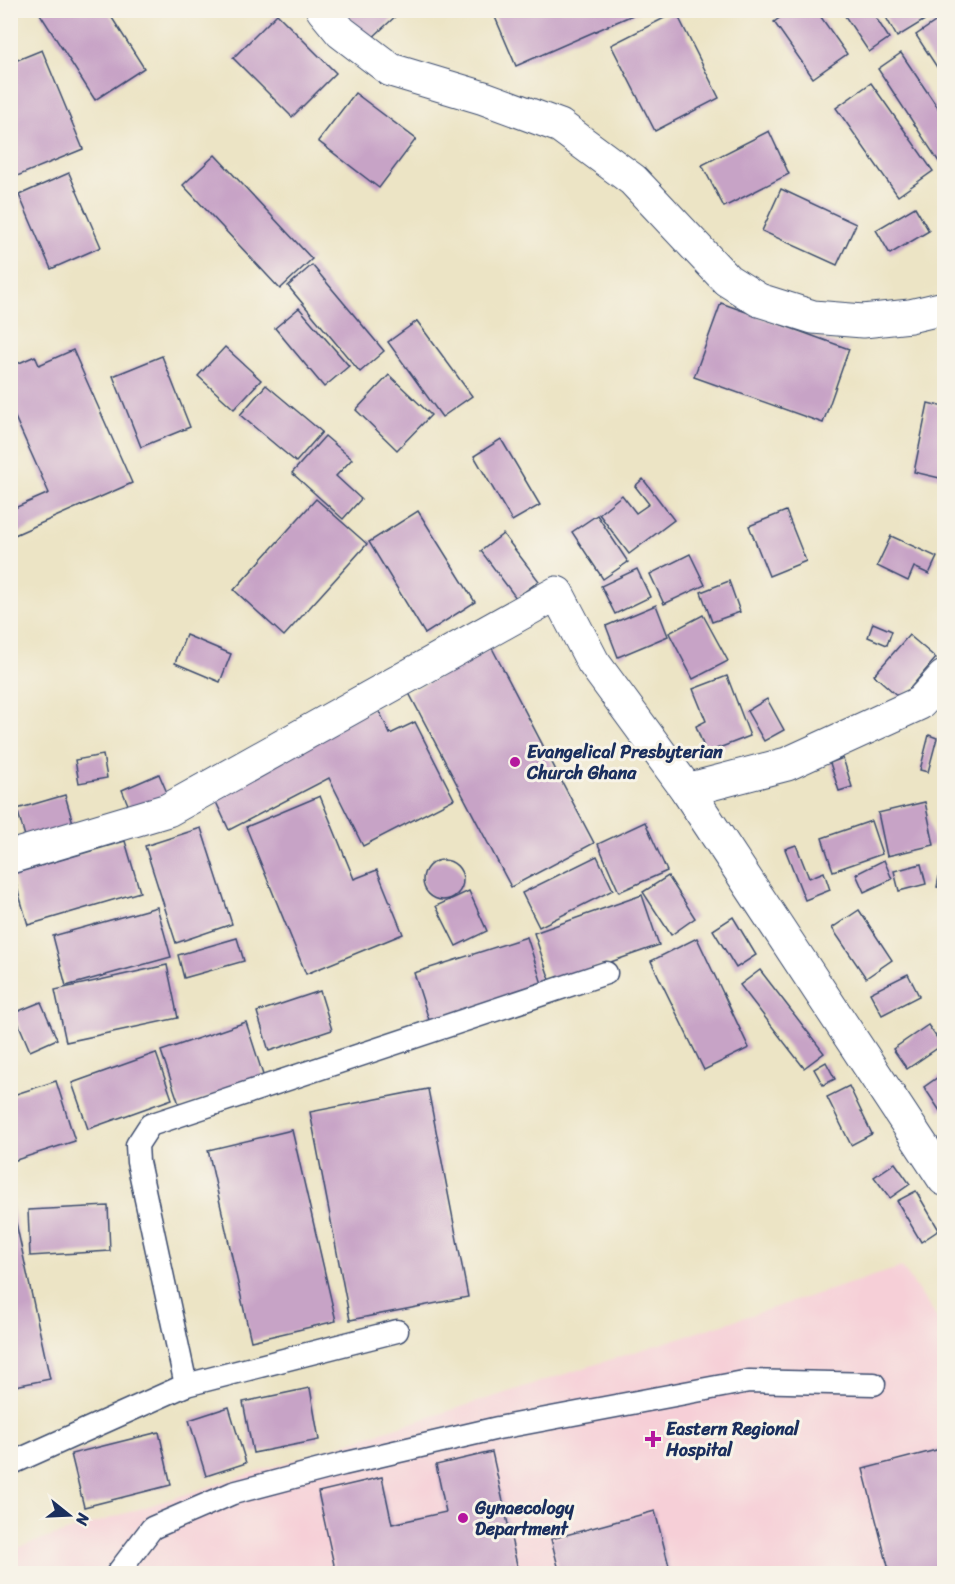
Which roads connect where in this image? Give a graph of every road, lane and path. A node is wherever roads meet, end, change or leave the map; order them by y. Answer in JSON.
{"nodes":[{"id":1,"x":323,"y":10,"type":"edge"},
{"id":2,"x":945,"y":308,"type":"edge"},
{"id":3,"x":945,"y":677,"type":"edge"},
{"id":4,"x":687,"y":790,"type":"junction"},
{"id":5,"x":10,"y":857,"type":"edge"},
{"id":6,"x":606,"y":973,"type":"dead end"},
{"id":7,"x":945,"y":1179,"type":"edge"},
{"id":8,"x":397,"y":1331,"type":"dead end"},
{"id":9,"x":874,"y":1384,"type":"dead end"},
{"id":10,"x":186,"y":1386,"type":"junction"},
{"id":11,"x":10,"y":1464,"type":"edge"},
{"id":12,"x":117,"y":1574,"type":"edge"}],
"edges":[{"from":1,"to":2,"type":"street"},
{"from":3,"to":4,"type":"street"},
{"from":4,"to":5,"type":"street"},
{"from":4,"to":7,"type":"street"},
{"from":6,"to":10,"type":"lane"},
{"from":8,"to":10,"type":"lane"},
{"from":9,"to":12,"type":"lane"},
{"from":10,"to":11,"type":"lane"}]}
